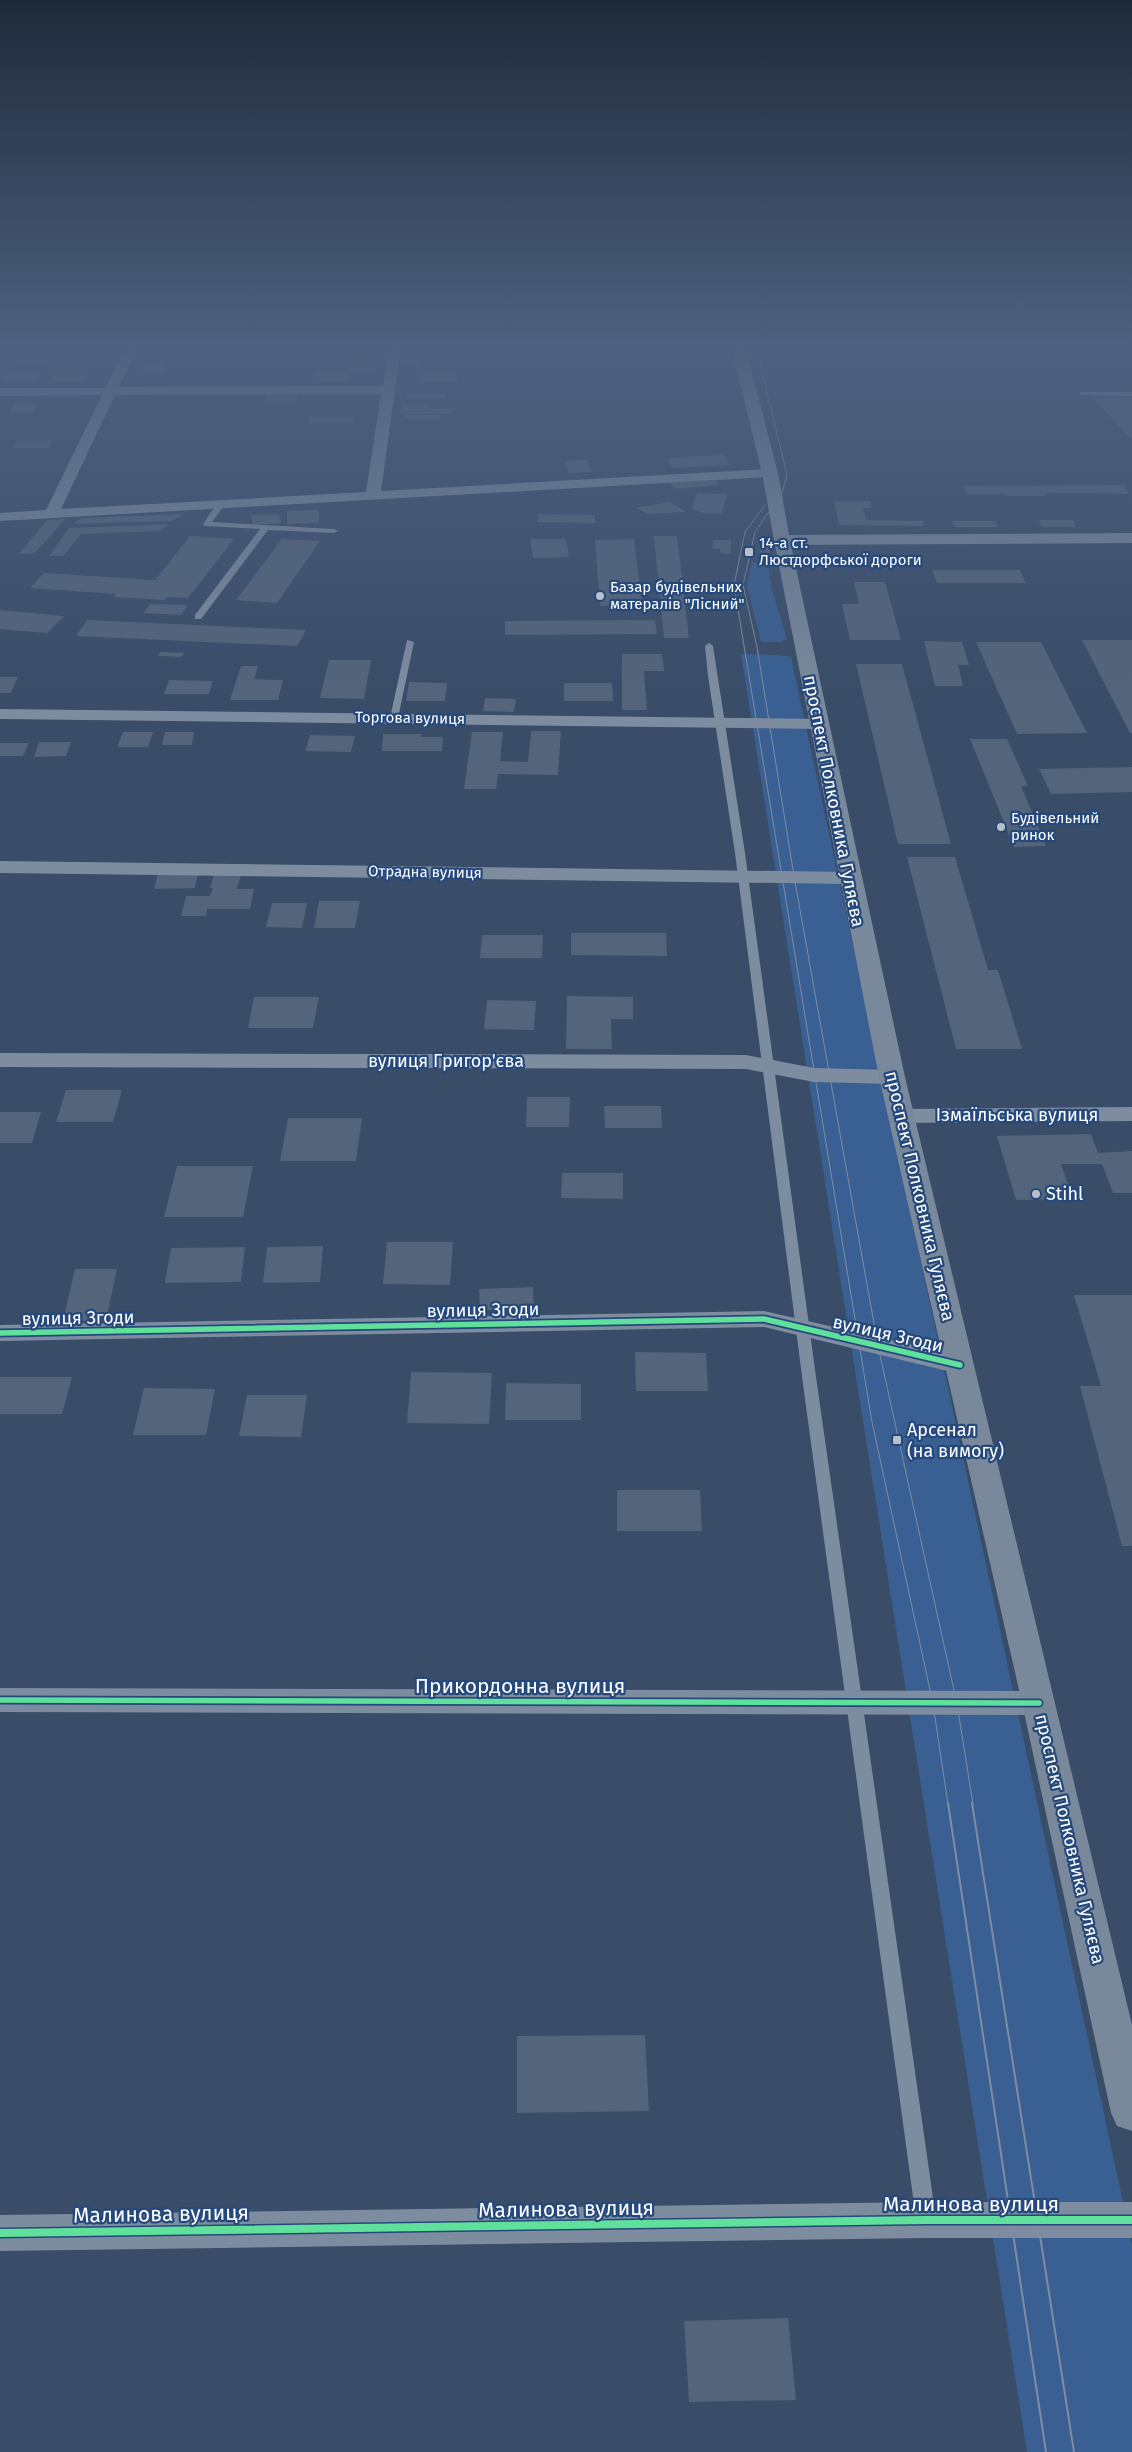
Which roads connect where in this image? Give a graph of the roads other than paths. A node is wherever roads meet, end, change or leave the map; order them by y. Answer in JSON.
{"nodes":[{"id":1,"x":76,"y":460,"type":"edge"},
{"id":2,"x":378,"y":460,"type":"edge"},
{"id":3,"x":767,"y":460,"type":"edge"},
{"id":4,"x":770,"y":473,"type":"junction"},
{"id":5,"x":373,"y":494,"type":"junction"},
{"id":6,"x":222,"y":503,"type":"junction"},
{"id":7,"x":51,"y":514,"type":"junction"},
{"id":8,"x":0,"y":517,"type":"edge"},
{"id":9,"x":265,"y":528,"type":"junction"},
{"id":10,"x":334,"y":532,"type":"dead end"},
{"id":11,"x":1132,"y":538,"type":"edge"},
{"id":12,"x":782,"y":540,"type":"junction"},
{"id":13,"x":198,"y":617,"type":"dead end"},
{"id":14,"x":410,"y":642,"type":"dead end"},
{"id":15,"x":709,"y":646,"type":"dead end"},
{"id":16,"x":0,"y":714,"type":"edge"},
{"id":17,"x":394,"y":718,"type":"junction"},
{"id":18,"x":717,"y":722,"type":"junction"},
{"id":19,"x":820,"y":724,"type":"junction"},
{"id":20,"x":0,"y":867,"type":"edge"},
{"id":21,"x":743,"y":875,"type":"junction"},
{"id":22,"x":850,"y":878,"type":"junction"},
{"id":23,"x":0,"y":1060,"type":"edge"},
{"id":24,"x":767,"y":1066,"type":"junction"},
{"id":25,"x":892,"y":1078,"type":"junction"},
{"id":26,"x":1132,"y":1114,"type":"edge"},
{"id":27,"x":901,"y":1116,"type":"junction"},
{"id":28,"x":802,"y":1327,"type":"junction"},
{"id":29,"x":0,"y":1333,"type":"edge"},
{"id":30,"x":960,"y":1365,"type":"junction"},
{"id":31,"x":0,"y":1700,"type":"edge"},
{"id":32,"x":1039,"y":1703,"type":"junction"},
{"id":33,"x":855,"y":1704,"type":"junction"},
{"id":34,"x":1132,"y":2112,"type":"edge"},
{"id":35,"x":926,"y":2220,"type":"junction"},
{"id":36,"x":1132,"y":2220,"type":"edge"},
{"id":37,"x":0,"y":2233,"type":"edge"}],
"edges":[{"from":1,"to":7,"type":"street"},
{"from":2,"to":5,"type":"street"},
{"from":3,"to":4,"type":"street"},
{"from":4,"to":5,"type":"street"},
{"from":4,"to":12,"type":"street"},
{"from":5,"to":6,"type":"street"},
{"from":6,"to":7,"type":"street"},
{"from":6,"to":9,"type":"lane"},
{"from":7,"to":8,"type":"street"},
{"from":9,"to":10,"type":"lane"},
{"from":9,"to":13,"type":"lane"},
{"from":11,"to":12,"type":"main road"},
{"from":12,"to":19,"type":"main road","name":"проспект Полковника Гуляєва"},
{"from":14,"to":17,"type":"lane"},
{"from":15,"to":18,"type":"lane"},
{"from":16,"to":17,"type":"street","name":"Торгова вулиця"},
{"from":17,"to":18,"type":"street","name":"Торгова вулиця"},
{"from":18,"to":19,"type":"street","name":"Торгова вулиця"},
{"from":18,"to":21,"type":"lane"},
{"from":19,"to":22,"type":"main road","name":"проспект Полковника Гуляєва"},
{"from":20,"to":21,"type":"street","name":"Отрадна вулиця"},
{"from":21,"to":22,"type":"street","name":"Отрадна вулиця"},
{"from":21,"to":24,"type":"lane"},
{"from":22,"to":25,"type":"main road","name":"проспект Полковника Гуляєва"},
{"from":23,"to":24,"type":"street","name":"вулиця Григор'єва"},
{"from":24,"to":25,"type":"street","name":"вулиця Григор'єва"},
{"from":24,"to":28,"type":"lane"},
{"from":25,"to":27,"type":"main road","name":"проспект Полковника Гуляєва"},
{"from":26,"to":27,"type":"street","name":"Ізмаїльська вулиця"},
{"from":27,"to":30,"type":"main road","name":"проспект Полковника Гуляєва"},
{"from":28,"to":29,"type":"street","name":"вулиця Згоди"},
{"from":28,"to":30,"type":"street","name":"вулиця Згоди"},
{"from":28,"to":33,"type":"lane"},
{"from":30,"to":32,"type":"main road","name":"проспект Полковника Гуляєва"},
{"from":31,"to":33,"type":"street","name":"Прикордонна вулиця"},
{"from":32,"to":33,"type":"street","name":"Прикордонна вулиця"},
{"from":32,"to":34,"type":"main road","name":"проспект Полковника Гуляєва"},
{"from":33,"to":35,"type":"lane"},
{"from":35,"to":36,"type":"street","name":"Малинова вулиця"},
{"from":35,"to":37,"type":"street","name":"Малинова вулиця"}]}
